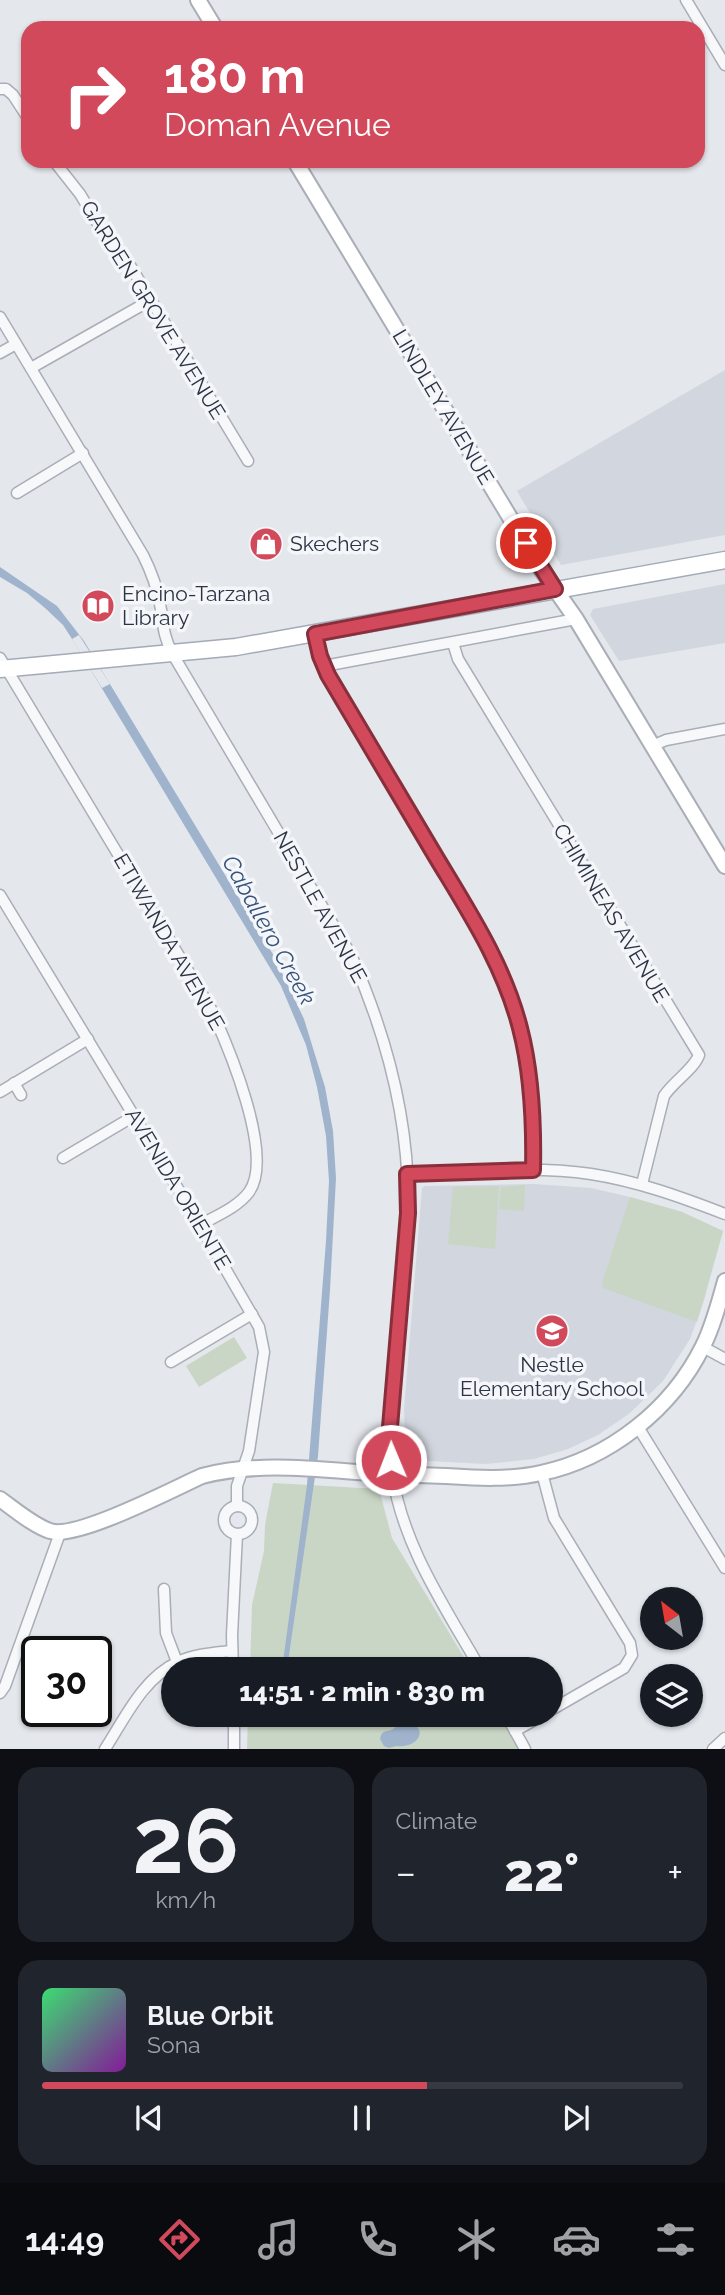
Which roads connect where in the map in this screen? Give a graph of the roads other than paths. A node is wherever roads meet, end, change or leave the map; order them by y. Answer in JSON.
{"nodes":[{"id":1,"x":198,"y":0,"type":"edge"},
{"id":2,"x":686,"y":0,"type":"edge"},
{"id":3,"x":211,"y":21,"type":"edge"},
{"id":4,"x":699,"y":21,"type":"edge"},
{"id":5,"x":705,"y":32,"type":"edge"},
{"id":6,"x":725,"y":65,"type":"edge"},
{"id":7,"x":3,"y":89,"type":"edge"},
{"id":8,"x":21,"y":107,"type":"edge"},
{"id":9,"x":60,"y":168,"type":"edge"},
{"id":10,"x":299,"y":168,"type":"edge"},
{"id":11,"x":151,"y":300,"type":"junction"},
{"id":12,"x":0,"y":317,"type":"edge"},
{"id":13,"x":16,"y":344,"type":"junction"},
{"id":14,"x":0,"y":353,"type":"edge"},
{"id":15,"x":31,"y":368,"type":"junction"},
{"id":16,"x":83,"y":453,"type":"junction"},
{"id":17,"x":248,"y":461,"type":"dead end"},
{"id":18,"x":17,"y":493,"type":"dead end"},
{"id":19,"x":725,"y":560,"type":"edge"},
{"id":20,"x":555,"y":589,"type":"junction"},
{"id":21,"x":576,"y":620,"type":"junction"},
{"id":22,"x":315,"y":634,"type":"junction"},
{"id":23,"x":453,"y":643,"type":"junction"},
{"id":24,"x":172,"y":653,"type":"junction"},
{"id":25,"x":2,"y":665,"type":"edge"},
{"id":26,"x":324,"y":666,"type":"junction"},
{"id":27,"x":725,"y":729,"type":"edge"},
{"id":28,"x":652,"y":746,"type":"junction"},
{"id":29,"x":725,"y":866,"type":"edge"},
{"id":30,"x":0,"y":895,"type":"edge"},
{"id":31,"x":88,"y":1039,"type":"junction"},
{"id":32,"x":14,"y":1083,"type":"junction"},
{"id":33,"x":0,"y":1092,"type":"edge"},
{"id":34,"x":21,"y":1095,"type":"dead end"},
{"id":35,"x":134,"y":1116,"type":"junction"},
{"id":36,"x":64,"y":1158,"type":"dead end"},
{"id":37,"x":533,"y":1170,"type":"junction"},
{"id":38,"x":407,"y":1174,"type":"junction"},
{"id":39,"x":642,"y":1184,"type":"junction"},
{"id":40,"x":725,"y":1214,"type":"edge"},
{"id":41,"x":200,"y":1226,"type":"junction"},
{"id":42,"x":725,"y":1281,"type":"edge"},
{"id":43,"x":252,"y":1314,"type":"junction"},
{"id":44,"x":703,"y":1347,"type":"junction"},
{"id":45,"x":725,"y":1359,"type":"edge"},
{"id":46,"x":170,"y":1362,"type":"dead end"},
{"id":47,"x":638,"y":1427,"type":"junction"},
{"id":48,"x":243,"y":1469,"type":"junction"},
{"id":49,"x":542,"y":1473,"type":"junction"},
{"id":50,"x":392,"y":1474,"type":"junction"},
{"id":51,"x":0,"y":1499,"type":"edge"},
{"id":52,"x":237,"y":1506,"type":"junction"},
{"id":53,"x":60,"y":1533,"type":"junction"},
{"id":54,"x":237,"y":1534,"type":"junction"},
{"id":55,"x":725,"y":1568,"type":"edge"},
{"id":56,"x":164,"y":1589,"type":"dead end"},
{"id":57,"x":232,"y":1651,"type":"junction"},
{"id":58,"x":175,"y":1657,"type":"edge"},
{"id":59,"x":191,"y":1657,"type":"edge"},
{"id":60,"x":232,"y":1657,"type":"edge"},
{"id":61,"x":474,"y":1657,"type":"edge"},
{"id":62,"x":161,"y":1673,"type":"edge"},
{"id":63,"x":0,"y":1693,"type":"edge"},
{"id":64,"x":563,"y":1703,"type":"edge"},
{"id":65,"x":233,"y":1727,"type":"edge"},
{"id":66,"x":513,"y":1727,"type":"edge"},
{"id":67,"x":522,"y":1727,"type":"edge"},
{"id":68,"x":515,"y":1731,"type":"junction"},
{"id":69,"x":725,"y":1738,"type":"edge"},
{"id":70,"x":105,"y":1749,"type":"edge"},
{"id":71,"x":234,"y":1749,"type":"edge"},
{"id":72,"x":526,"y":1749,"type":"edge"},
{"id":73,"x":713,"y":1749,"type":"edge"}],
"edges":[{"from":1,"to":3,"type":"street"},
{"from":2,"to":4,"type":"street"},
{"from":5,"to":6,"type":"street"},
{"from":7,"to":8,"type":"street"},
{"from":9,"to":11,"type":"street","name":"GARDEN GROVE AVENUE"},
{"from":10,"to":20,"type":"street","name":"LINDLEY AVENUE"},
{"from":11,"to":15,"type":"street"},
{"from":11,"to":17,"type":"street","name":"GARDEN GROVE AVENUE"},
{"from":12,"to":13,"type":"street","name":"NESTLE AVENUE"},
{"from":13,"to":14,"type":"street"},
{"from":13,"to":15,"type":"street","name":"NESTLE AVENUE"},
{"from":15,"to":16,"type":"street","name":"NESTLE AVENUE"},
{"from":16,"to":18,"type":"street"},
{"from":16,"to":24,"type":"street","name":"NESTLE AVENUE"},
{"from":19,"to":20,"type":"main road"},
{"from":20,"to":21,"type":"street","name":"LINDLEY AVENUE"},
{"from":20,"to":22,"type":"main road"},
{"from":21,"to":23,"type":"street"},
{"from":21,"to":28,"type":"street","name":"LINDLEY AVENUE"},
{"from":22,"to":24,"type":"main road"},
{"from":22,"to":26,"type":"street"},
{"from":23,"to":26,"type":"street"},
{"from":23,"to":39,"type":"street","name":"CHIMINEAS AVENUE"},
{"from":24,"to":25,"type":"main road"},
{"from":24,"to":38,"type":"street","name":"NESTLE AVENUE"},
{"from":25,"to":41,"type":"street","name":"ETIWANDA AVENUE"},
{"from":26,"to":37,"type":"street"},
{"from":27,"to":28,"type":"street"},
{"from":28,"to":29,"type":"street","name":"LINDLEY AVENUE"},
{"from":30,"to":31,"type":"street","name":"AVENIDA ORIENTE"},
{"from":31,"to":32,"type":"street"},
{"from":31,"to":35,"type":"street","name":"AVENIDA ORIENTE"},
{"from":32,"to":33,"type":"street"},
{"from":32,"to":34,"type":"street"},
{"from":35,"to":36,"type":"street"},
{"from":35,"to":41,"type":"street","name":"AVENIDA ORIENTE"},
{"from":37,"to":38,"type":"street"},
{"from":37,"to":39,"type":"street"},
{"from":38,"to":50,"type":"street","name":"NESTLE AVENUE"},
{"from":39,"to":40,"type":"street"},
{"from":41,"to":43,"type":"street","name":"AVENIDA ORIENTE"},
{"from":42,"to":44,"type":"street"},
{"from":43,"to":46,"type":"street"},
{"from":43,"to":48,"type":"street","name":"AVENIDA ORIENTE"},
{"from":44,"to":45,"type":"street"},
{"from":44,"to":47,"type":"street"},
{"from":47,"to":49,"type":"street"},
{"from":47,"to":55,"type":"street"},
{"from":48,"to":50,"type":"street"},
{"from":48,"to":52,"type":"street","name":"AVENIDA ORIENTE"},
{"from":48,"to":53,"type":"street"},
{"from":49,"to":50,"type":"street"},
{"from":49,"to":64,"type":"street"},
{"from":50,"to":61,"type":"street","name":"NESTLE AVENUE"},
{"from":51,"to":53,"type":"street"},
{"from":52,"to":54,"type":"street","name":"AVENIDA ORIENTE"},
{"from":52,"to":54,"type":"street","name":"AVENIDA ORIENTE"},
{"from":53,"to":63,"type":"street"},
{"from":54,"to":57,"type":"street","name":"AVENIDA ORIENTE"},
{"from":56,"to":58,"type":"street"},
{"from":57,"to":59,"type":"street"},
{"from":57,"to":60,"type":"street","name":"AVENIDA ORIENTE"},
{"from":62,"to":70,"type":"street"},
{"from":65,"to":71,"type":"street"},
{"from":66,"to":68,"type":"street"},
{"from":67,"to":68,"type":"street"},
{"from":68,"to":72,"type":"street"},
{"from":69,"to":73,"type":"street"}]}
